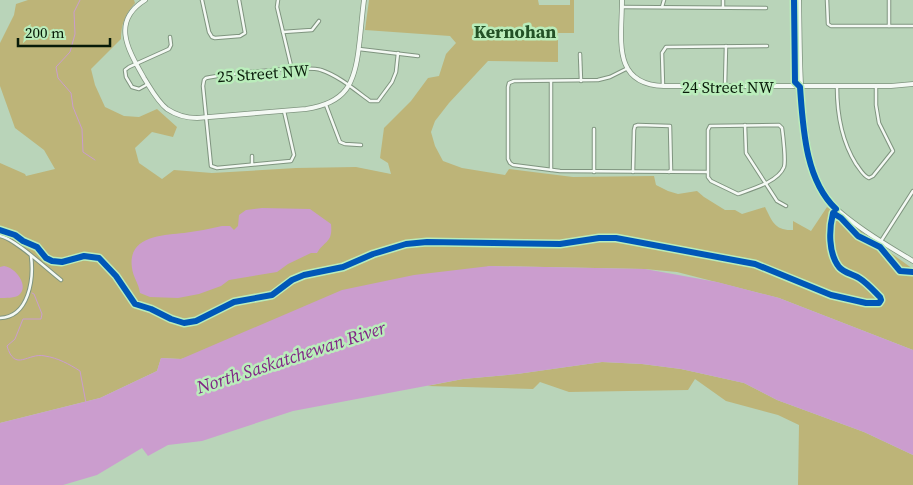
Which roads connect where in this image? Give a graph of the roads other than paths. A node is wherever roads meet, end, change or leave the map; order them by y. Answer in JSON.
{"nodes":[{"id":1,"x":144,"y":0,"type":"edge"},
{"id":2,"x":202,"y":0,"type":"edge"},
{"id":3,"x":239,"y":0,"type":"edge"},
{"id":4,"x":278,"y":0,"type":"edge"},
{"id":5,"x":364,"y":0,"type":"edge"},
{"id":6,"x":622,"y":0,"type":"edge"},
{"id":7,"x":664,"y":0,"type":"edge"},
{"id":8,"x":723,"y":0,"type":"edge"},
{"id":9,"x":799,"y":0,"type":"edge"},
{"id":10,"x":827,"y":0,"type":"edge"},
{"id":11,"x":889,"y":0,"type":"edge"},
{"id":12,"x":622,"y":7,"type":"junction"},
{"id":13,"x":662,"y":7,"type":"junction"},
{"id":14,"x":723,"y":7,"type":"junction"},
{"id":15,"x":766,"y":8,"type":"dead end"},
{"id":16,"x":319,"y":20,"type":"dead end"},
{"id":17,"x":889,"y":26,"type":"junction"},
{"id":18,"x":913,"y":26,"type":"edge"},
{"id":19,"x":283,"y":32,"type":"junction"},
{"id":20,"x":170,"y":37,"type":"dead end"},
{"id":21,"x":726,"y":46,"type":"junction"},
{"id":22,"x":768,"y":46,"type":"dead end"},
{"id":23,"x":359,"y":49,"type":"junction"},
{"id":24,"x":398,"y":53,"type":"junction"},
{"id":25,"x":580,"y":54,"type":"dead end"},
{"id":26,"x":418,"y":56,"type":"dead end"},
{"id":27,"x":136,"y":64,"type":"junction"},
{"id":28,"x":626,"y":69,"type":"junction"},
{"id":29,"x":292,"y":70,"type":"junction"},
{"id":30,"x":551,"y":81,"type":"junction"},
{"id":31,"x":581,"y":81,"type":"junction"},
{"id":32,"x":148,"y":84,"type":"junction"},
{"id":33,"x":913,"y":84,"type":"edge"},
{"id":34,"x":349,"y":86,"type":"junction"},
{"id":35,"x":662,"y":86,"type":"junction"},
{"id":36,"x":725,"y":86,"type":"junction"},
{"id":37,"x":876,"y":86,"type":"junction"},
{"id":38,"x":800,"y":87,"type":"junction"},
{"id":39,"x":837,"y":87,"type":"junction"},
{"id":40,"x":326,"y":105,"type":"junction"},
{"id":41,"x":284,"y":111,"type":"junction"},
{"id":42,"x":205,"y":118,"type":"junction"},
{"id":43,"x":745,"y":125,"type":"junction"},
{"id":44,"x":594,"y":129,"type":"dead end"},
{"id":45,"x":361,"y":145,"type":"dead end"},
{"id":46,"x":252,"y":156,"type":"dead end"},
{"id":47,"x":252,"y":165,"type":"junction"},
{"id":48,"x":551,"y":170,"type":"junction"},
{"id":49,"x":594,"y":172,"type":"junction"},
{"id":50,"x":633,"y":172,"type":"junction"},
{"id":51,"x":669,"y":172,"type":"junction"},
{"id":52,"x":708,"y":172,"type":"junction"},
{"id":53,"x":766,"y":183,"type":"junction"},
{"id":54,"x":913,"y":191,"type":"edge"},
{"id":55,"x":786,"y":206,"type":"dead end"},
{"id":56,"x":0,"y":236,"type":"edge"},
{"id":57,"x":881,"y":240,"type":"junction"},
{"id":58,"x":31,"y":256,"type":"junction"},
{"id":59,"x":913,"y":260,"type":"edge"},
{"id":60,"x":61,"y":280,"type":"dead end"},
{"id":61,"x":0,"y":318,"type":"edge"}],
"edges":[{"from":1,"to":27,"type":"street"},
{"from":2,"to":3,"type":"street"},
{"from":4,"to":19,"type":"street"},
{"from":5,"to":23,"type":"street"},
{"from":6,"to":12,"type":"street"},
{"from":7,"to":13,"type":"street"},
{"from":8,"to":14,"type":"street"},
{"from":9,"to":38,"type":"street"},
{"from":10,"to":17,"type":"street"},
{"from":11,"to":17,"type":"street"},
{"from":12,"to":13,"type":"street"},
{"from":12,"to":28,"type":"street"},
{"from":13,"to":14,"type":"street"},
{"from":14,"to":15,"type":"street"},
{"from":16,"to":19,"type":"street"},
{"from":17,"to":18,"type":"street"},
{"from":19,"to":29,"type":"street"},
{"from":20,"to":27,"type":"street"},
{"from":21,"to":22,"type":"street"},
{"from":21,"to":35,"type":"street"},
{"from":21,"to":36,"type":"street"},
{"from":23,"to":24,"type":"street"},
{"from":23,"to":34,"type":"street"},
{"from":24,"to":26,"type":"street"},
{"from":24,"to":34,"type":"street","name":"25 Street NW"},
{"from":25,"to":31,"type":"street"},
{"from":27,"to":32,"type":"street"},
{"from":27,"to":32,"type":"street"},
{"from":28,"to":31,"type":"street"},
{"from":28,"to":35,"type":"street","name":"24 Street NW"},
{"from":29,"to":34,"type":"street","name":"25 Street NW"},
{"from":29,"to":42,"type":"street","name":"25 Street NW"},
{"from":30,"to":31,"type":"street"},
{"from":30,"to":48,"type":"street"},
{"from":30,"to":48,"type":"street"},
{"from":32,"to":42,"type":"street"},
{"from":33,"to":37,"type":"street","name":"24 Street NW"},
{"from":34,"to":40,"type":"street"},
{"from":35,"to":36,"type":"street","name":"24 Street NW"},
{"from":36,"to":38,"type":"street","name":"24 Street NW"},
{"from":37,"to":39,"type":"street","name":"24 Street NW"},
{"from":37,"to":39,"type":"street"},
{"from":38,"to":39,"type":"street","name":"24 Street NW"},
{"from":38,"to":57,"type":"street"},
{"from":40,"to":41,"type":"street"},
{"from":40,"to":45,"type":"street"},
{"from":41,"to":42,"type":"street"},
{"from":41,"to":47,"type":"street"},
{"from":42,"to":47,"type":"street"},
{"from":43,"to":52,"type":"street"},
{"from":43,"to":53,"type":"street"},
{"from":43,"to":53,"type":"street"},
{"from":44,"to":49,"type":"street"},
{"from":46,"to":47,"type":"street"},
{"from":48,"to":49,"type":"street"},
{"from":49,"to":50,"type":"street"},
{"from":50,"to":51,"type":"street"},
{"from":50,"to":51,"type":"street"},
{"from":51,"to":52,"type":"street"},
{"from":52,"to":53,"type":"street"},
{"from":53,"to":55,"type":"street"},
{"from":54,"to":57,"type":"street"},
{"from":56,"to":58,"type":"street"},
{"from":57,"to":59,"type":"street"},
{"from":58,"to":60,"type":"street"},
{"from":58,"to":61,"type":"street"}]}
